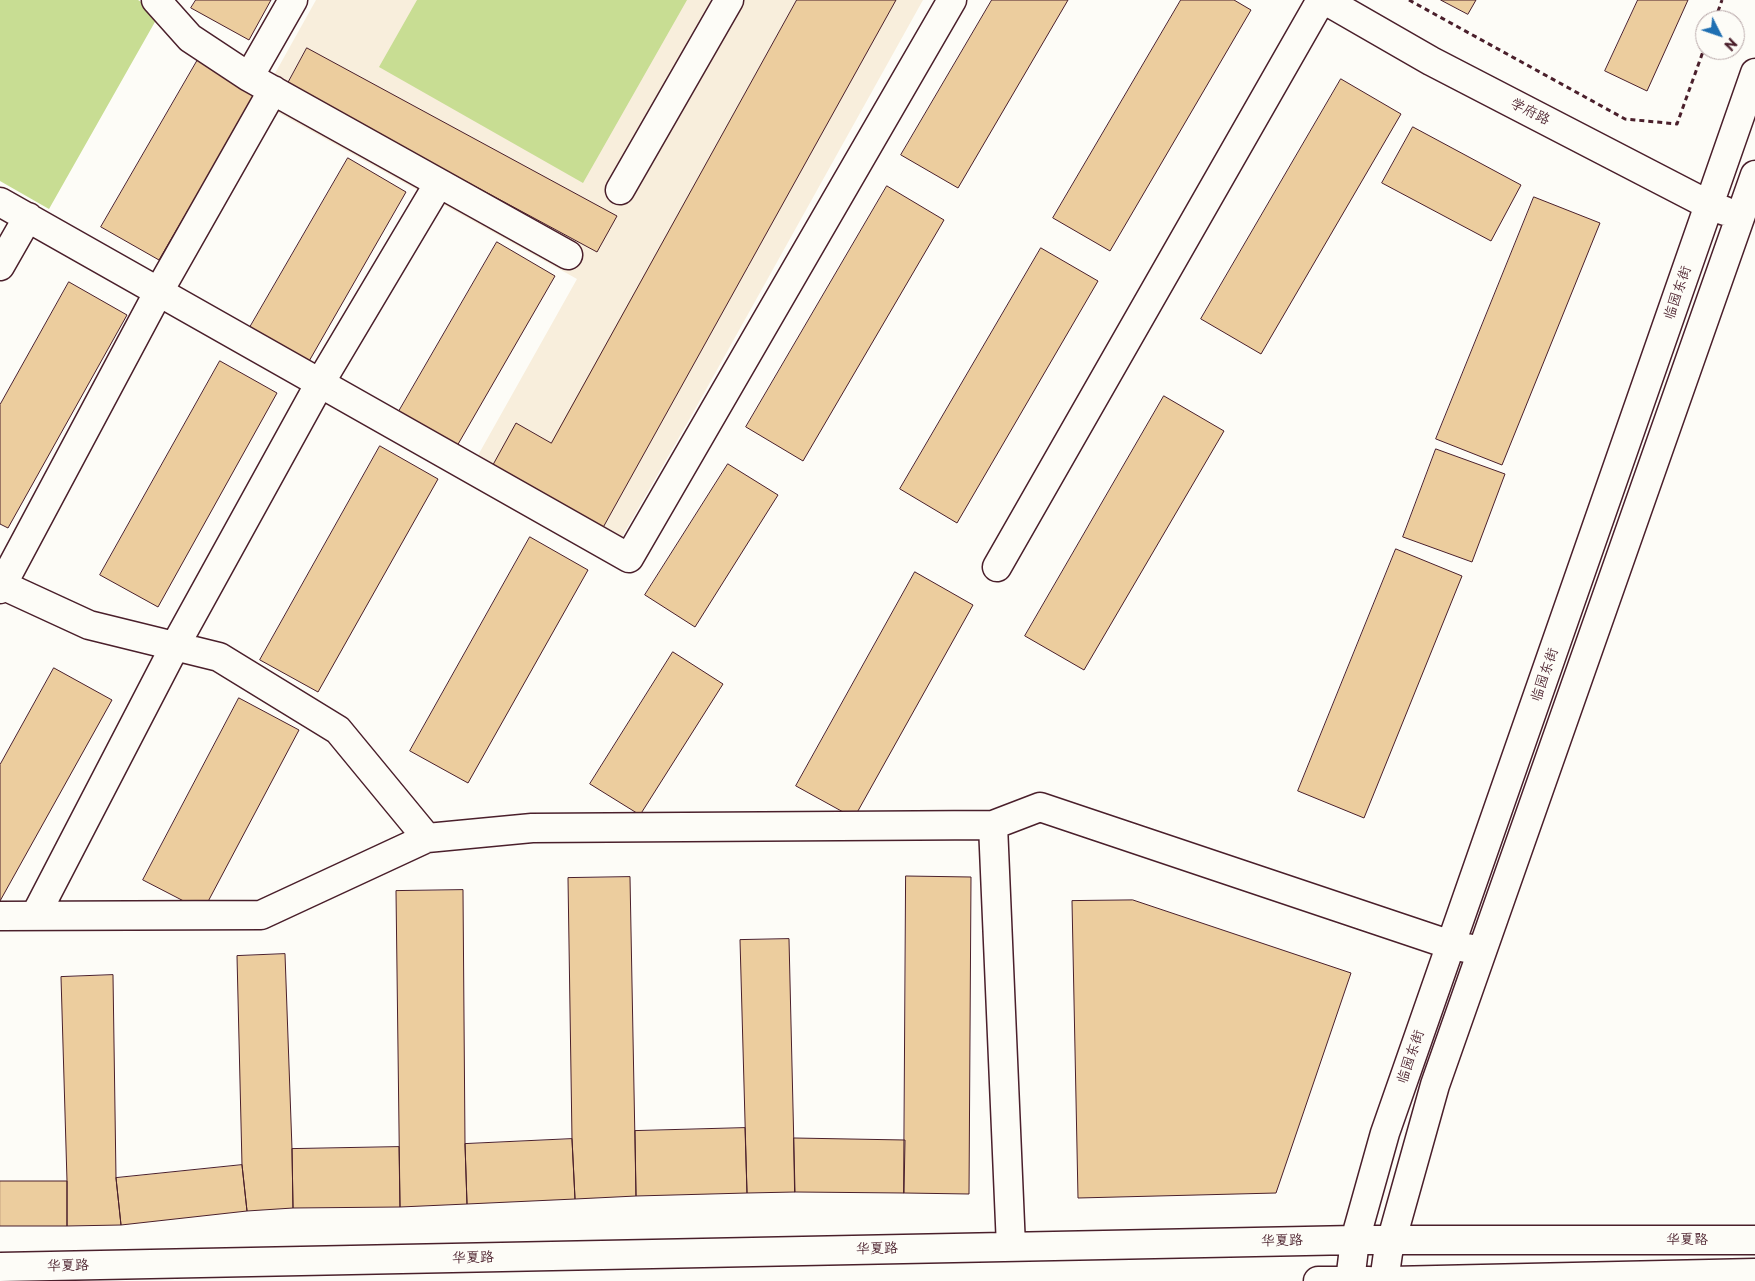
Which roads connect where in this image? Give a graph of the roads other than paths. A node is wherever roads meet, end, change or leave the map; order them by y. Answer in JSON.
{"nodes":[{"id":1,"x":156,"y":0,"type":"edge"},
{"id":2,"x":293,"y":0,"type":"edge"},
{"id":3,"x":729,"y":0,"type":"edge"},
{"id":4,"x":952,"y":0,"type":"edge"},
{"id":5,"x":1321,"y":0,"type":"edge"},
{"id":6,"x":1325,"y":0,"type":"edge"},
{"id":7,"x":1755,"y":73,"type":"edge"},
{"id":8,"x":249,"y":77,"type":"junction"},
{"id":9,"x":273,"y":90,"type":"junction"},
{"id":10,"x":1755,"y":175,"type":"edge"},
{"id":11,"x":439,"y":183,"type":"junction"},
{"id":12,"x":620,"y":190,"type":"dead end"},
{"id":13,"x":0,"y":202,"type":"edge"},
{"id":14,"x":1709,"y":205,"type":"junction"},
{"id":15,"x":1740,"y":217,"type":"junction"},
{"id":16,"x":28,"y":218,"type":"junction"},
{"id":17,"x":568,"y":255,"type":"dead end"},
{"id":18,"x":0,"y":266,"type":"edge"},
{"id":19,"x":159,"y":292,"type":"junction"},
{"id":20,"x":320,"y":383,"type":"junction"},
{"id":21,"x":998,"y":566,"type":"dead end"},
{"id":22,"x":1,"y":586,"type":"edge"},
{"id":23,"x":175,"y":646,"type":"junction"},
{"id":24,"x":993,"y":825,"type":"junction"},
{"id":25,"x":426,"y":838,"type":"junction"},
{"id":26,"x":0,"y":916,"type":"edge"},
{"id":27,"x":35,"y":916,"type":"junction"},
{"id":28,"x":1451,"y":945,"type":"junction"},
{"id":29,"x":1482,"y":951,"type":"junction"},
{"id":30,"x":1355,"y":1240,"type":"junction"},
{"id":31,"x":1392,"y":1240,"type":"junction"},
{"id":32,"x":1755,"y":1240,"type":"edge"},
{"id":33,"x":1011,"y":1247,"type":"junction"},
{"id":34,"x":0,"y":1267,"type":"edge"},
{"id":35,"x":1755,"y":1273,"type":"edge"},
{"id":36,"x":1318,"y":1281,"type":"edge"},
{"id":37,"x":1350,"y":1281,"type":"edge"},
{"id":38,"x":1378,"y":1281,"type":"edge"},
{"id":39,"x":1384,"y":1281,"type":"edge"},
{"id":40,"x":1391,"y":1281,"type":"edge"}],
"edges":[{"from":1,"to":8,"type":"street"},
{"from":2,"to":8,"type":"street"},
{"from":3,"to":12,"type":"street"},
{"from":4,"to":20,"type":"street"},
{"from":5,"to":21,"type":"street"},
{"from":6,"to":14,"type":"street","name":"学府路"},
{"from":7,"to":14,"type":"street","name":"临园东街"},
{"from":8,"to":9,"type":"street"},
{"from":9,"to":11,"type":"street"},
{"from":9,"to":19,"type":"street"},
{"from":10,"to":15,"type":"street"},
{"from":11,"to":17,"type":"street"},
{"from":11,"to":20,"type":"street"},
{"from":13,"to":16,"type":"street"},
{"from":14,"to":15,"type":"street","name":"学府路"},
{"from":14,"to":28,"type":"street","name":"临园东街"},
{"from":15,"to":29,"type":"street"},
{"from":16,"to":18,"type":"street"},
{"from":16,"to":19,"type":"street"},
{"from":19,"to":20,"type":"street"},
{"from":19,"to":22,"type":"street"},
{"from":20,"to":23,"type":"street"},
{"from":22,"to":23,"type":"street"},
{"from":23,"to":25,"type":"street"},
{"from":23,"to":27,"type":"street"},
{"from":24,"to":25,"type":"street"},
{"from":24,"to":28,"type":"street"},
{"from":24,"to":33,"type":"street"},
{"from":25,"to":27,"type":"street"},
{"from":26,"to":27,"type":"street"},
{"from":28,"to":29,"type":"street"},
{"from":28,"to":30,"type":"street","name":"临园东街"},
{"from":29,"to":31,"type":"street"},
{"from":30,"to":31,"type":"street","name":"华夏路"},
{"from":30,"to":33,"type":"street","name":"华夏路"},
{"from":30,"to":37,"type":"street","name":"临园东街"},
{"from":31,"to":32,"type":"street","name":"华夏路"},
{"from":31,"to":39,"type":"street"},
{"from":33,"to":34,"type":"street","name":"华夏路"},
{"from":35,"to":40,"type":"street"},
{"from":36,"to":37,"type":"street"},
{"from":37,"to":38,"type":"street"}]}
